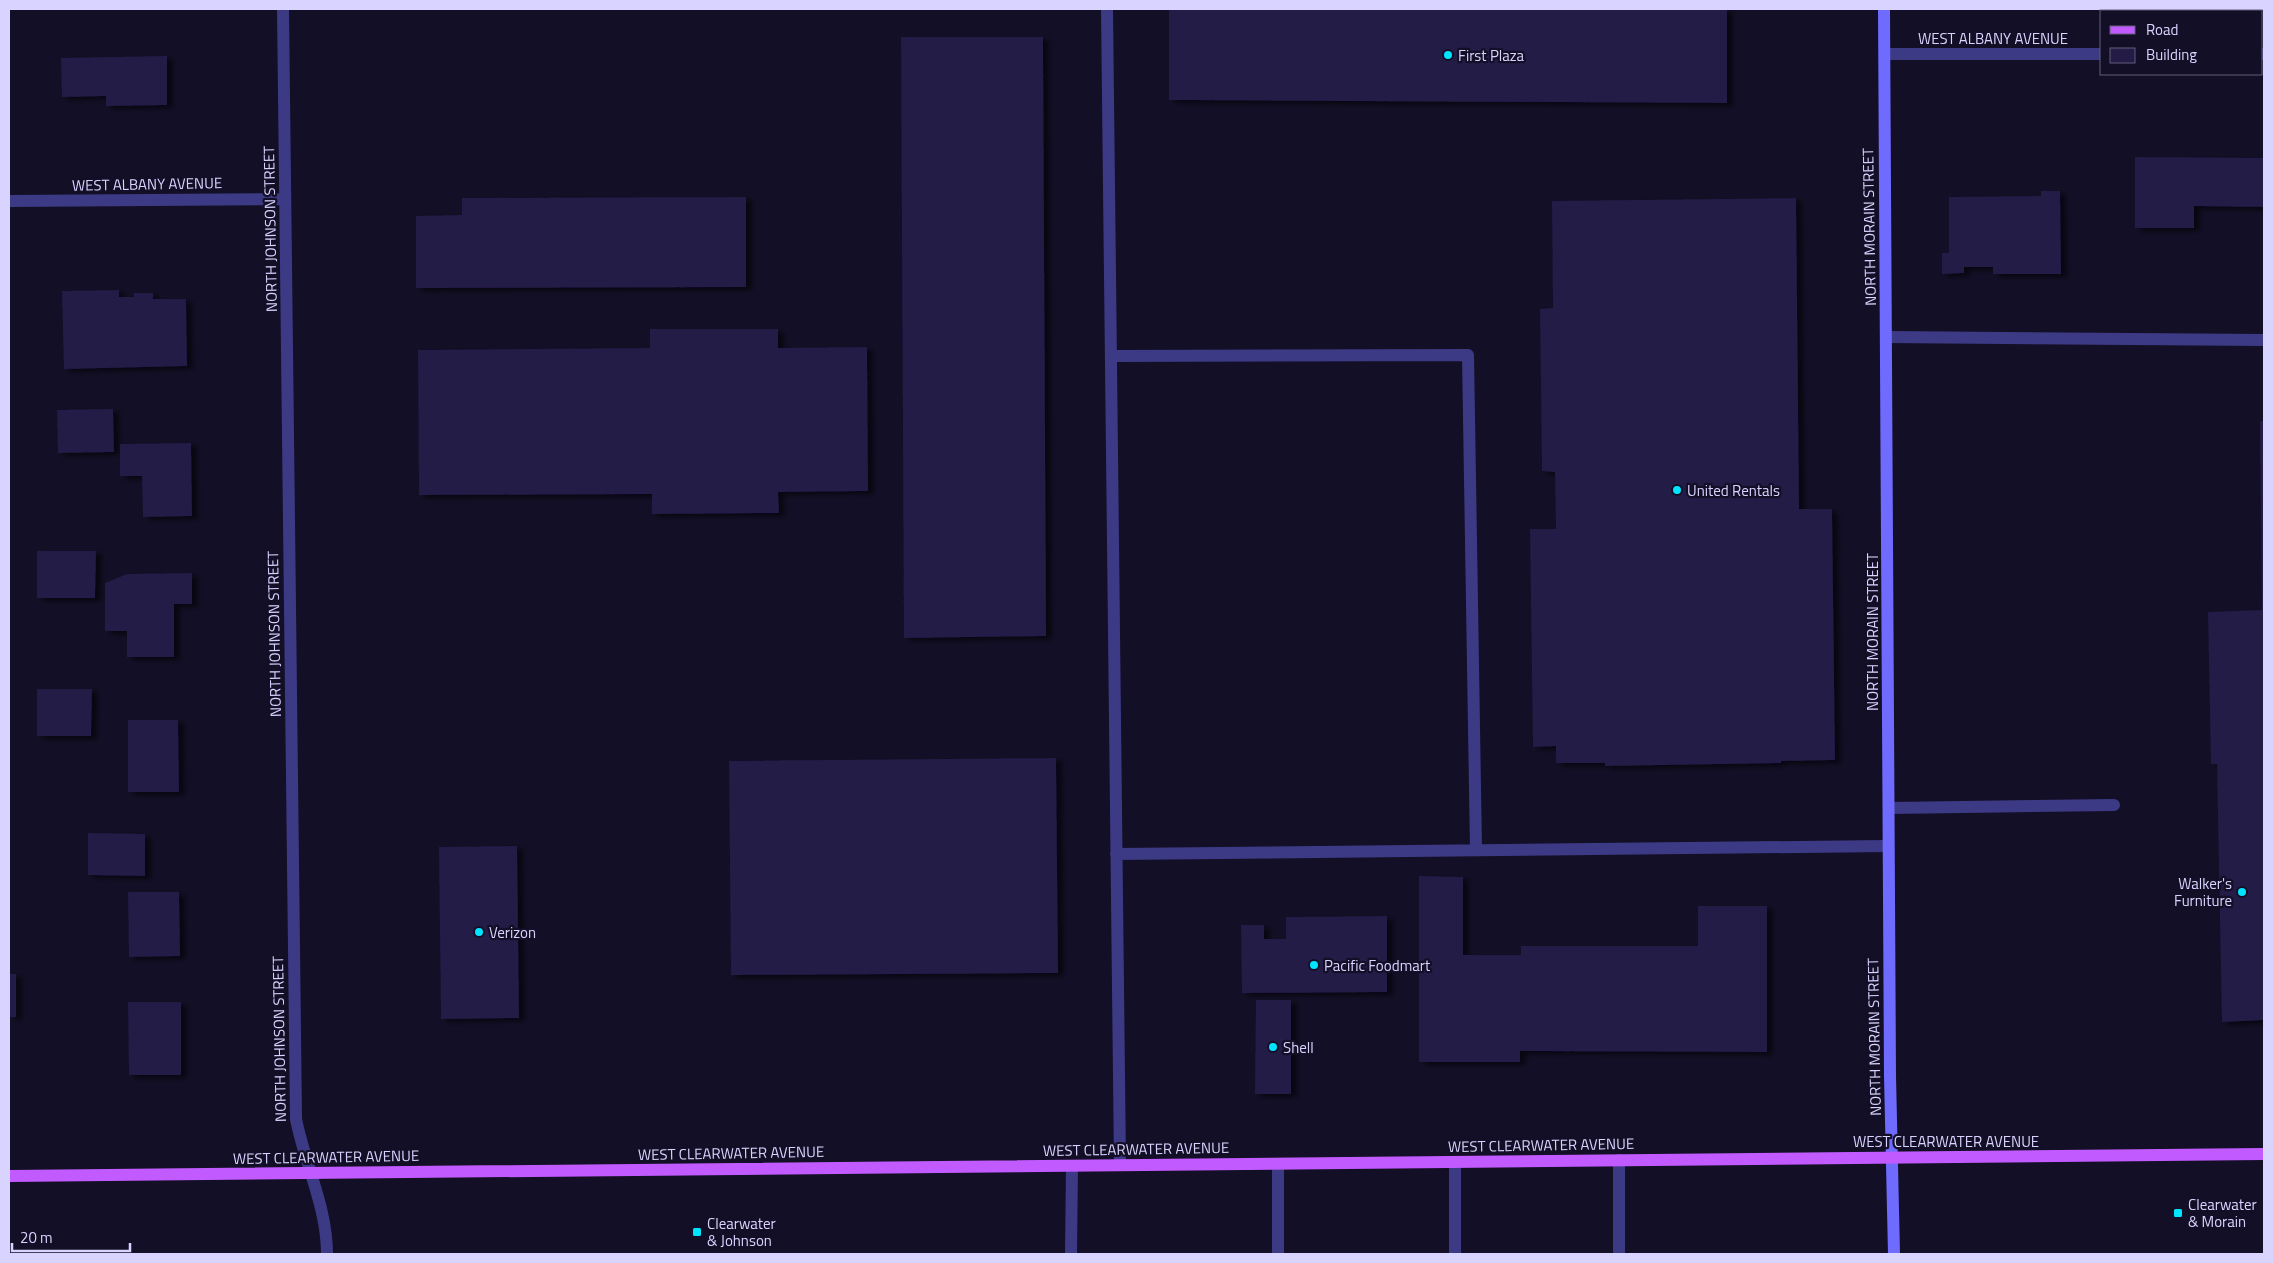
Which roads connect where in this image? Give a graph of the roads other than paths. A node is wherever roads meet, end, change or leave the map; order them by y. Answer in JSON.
{"nodes":[{"id":1,"x":283,"y":9,"type":"edge"},
{"id":2,"x":1107,"y":9,"type":"edge"},
{"id":3,"x":1884,"y":9,"type":"edge"},
{"id":4,"x":1885,"y":54,"type":"junction"},
{"id":5,"x":2100,"y":54,"type":"edge"},
{"id":6,"x":286,"y":199,"type":"junction"},
{"id":7,"x":9,"y":201,"type":"edge"},
{"id":8,"x":1886,"y":337,"type":"junction"},
{"id":9,"x":2264,"y":340,"type":"edge"},
{"id":10,"x":1111,"y":356,"type":"junction"},
{"id":11,"x":2114,"y":805,"type":"dead end"},
{"id":12,"x":1889,"y":808,"type":"junction"},
{"id":13,"x":1888,"y":846,"type":"junction"},
{"id":14,"x":1476,"y":850,"type":"junction"},
{"id":15,"x":1116,"y":854,"type":"junction"},
{"id":16,"x":2264,"y":1154,"type":"edge"},
{"id":17,"x":1893,"y":1158,"type":"junction"},
{"id":18,"x":1619,"y":1160,"type":"junction"},
{"id":19,"x":1455,"y":1162,"type":"junction"},
{"id":20,"x":1278,"y":1164,"type":"junction"},
{"id":21,"x":1120,"y":1165,"type":"junction"},
{"id":22,"x":1072,"y":1166,"type":"junction"},
{"id":23,"x":311,"y":1174,"type":"junction"},
{"id":24,"x":9,"y":1176,"type":"edge"},
{"id":25,"x":328,"y":1254,"type":"edge"},
{"id":26,"x":1071,"y":1254,"type":"edge"},
{"id":27,"x":1278,"y":1254,"type":"edge"},
{"id":28,"x":1455,"y":1254,"type":"edge"},
{"id":29,"x":1619,"y":1254,"type":"edge"},
{"id":30,"x":1894,"y":1254,"type":"edge"}],
"edges":[{"from":1,"to":6,"type":"street","name":"NORTH JOHNSON STREET"},
{"from":2,"to":10,"type":"street"},
{"from":3,"to":4,"type":"main road","name":"NORTH MORAIN STREET"},
{"from":4,"to":5,"type":"street","name":"WEST ALBANY AVENUE"},
{"from":4,"to":8,"type":"main road","name":"NORTH MORAIN STREET"},
{"from":6,"to":7,"type":"street","name":"WEST ALBANY AVENUE"},
{"from":6,"to":23,"type":"street","name":"NORTH JOHNSON STREET"},
{"from":8,"to":9,"type":"street"},
{"from":8,"to":12,"type":"main road","name":"NORTH MORAIN STREET"},
{"from":10,"to":14,"type":"street"},
{"from":10,"to":15,"type":"street"},
{"from":11,"to":12,"type":"street"},
{"from":12,"to":13,"type":"main road","name":"NORTH MORAIN STREET"},
{"from":13,"to":14,"type":"street"},
{"from":13,"to":17,"type":"main road","name":"NORTH MORAIN STREET"},
{"from":14,"to":15,"type":"street"},
{"from":15,"to":21,"type":"street"},
{"from":16,"to":17,"type":"main road","name":"WEST CLEARWATER AVENUE"},
{"from":17,"to":18,"type":"main road","name":"WEST CLEARWATER AVENUE"},
{"from":17,"to":30,"type":"main road","name":"NORTH MORAIN STREET"},
{"from":18,"to":19,"type":"main road","name":"WEST CLEARWATER AVENUE"},
{"from":18,"to":29,"type":"street"},
{"from":19,"to":20,"type":"main road","name":"WEST CLEARWATER AVENUE"},
{"from":19,"to":28,"type":"street"},
{"from":20,"to":21,"type":"main road","name":"WEST CLEARWATER AVENUE"},
{"from":20,"to":27,"type":"street"},
{"from":21,"to":22,"type":"main road","name":"WEST CLEARWATER AVENUE"},
{"from":22,"to":23,"type":"main road","name":"WEST CLEARWATER AVENUE"},
{"from":22,"to":26,"type":"street"},
{"from":23,"to":24,"type":"main road","name":"WEST CLEARWATER AVENUE"},
{"from":23,"to":25,"type":"street","name":"NORTH JOHNSON STREET"}]}
